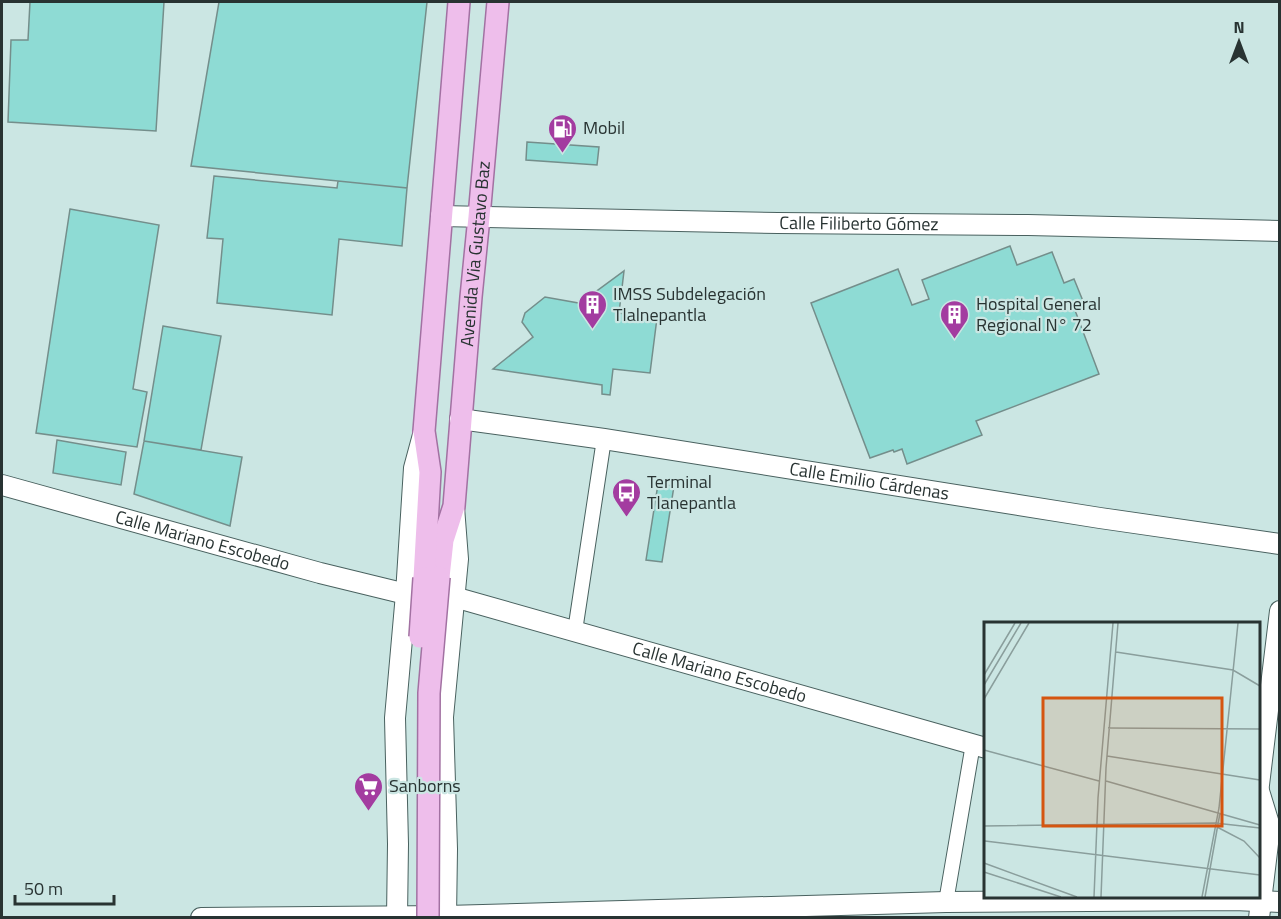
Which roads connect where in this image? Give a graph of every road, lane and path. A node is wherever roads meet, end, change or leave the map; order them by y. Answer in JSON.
{"nodes":[{"id":1,"x":459,"y":2,"type":"edge"},
{"id":2,"x":498,"y":2,"type":"edge"},
{"id":3,"x":441,"y":216,"type":"junction"},
{"id":4,"x":479,"y":217,"type":"junction"},
{"id":5,"x":1280,"y":231,"type":"edge"},
{"id":6,"x":460,"y":419,"type":"junction"},
{"id":7,"x":424,"y":431,"type":"junction"},
{"id":8,"x":604,"y":439,"type":"junction"},
{"id":9,"x":2,"y":485,"type":"edge"},
{"id":10,"x":454,"y":506,"type":"junction"},
{"id":11,"x":1280,"y":544,"type":"edge"},
{"id":12,"x":432,"y":577,"type":"junction"},
{"id":13,"x":406,"y":594,"type":"junction"},
{"id":14,"x":454,"y":597,"type":"junction"},
{"id":15,"x":1280,"y":610,"type":"edge"},
{"id":16,"x":575,"y":631,"type":"junction"},
{"id":17,"x":979,"y":746,"type":"edge"},
{"id":18,"x":1260,"y":783,"type":"edge"},
{"id":19,"x":1260,"y":796,"type":"edge"},
{"id":20,"x":1269,"y":827,"type":"edge"},
{"id":21,"x":398,"y":844,"type":"junction"},
{"id":22,"x":447,"y":849,"type":"junction"},
{"id":23,"x":946,"y":902,"type":"junction"},
{"id":24,"x":1235,"y":905,"type":"edge"},
{"id":25,"x":1267,"y":907,"type":"edge"},
{"id":26,"x":403,"y":917,"type":"edge"},
{"id":27,"x":440,"y":917,"type":"edge"},
{"id":28,"x":201,"y":918,"type":"edge"}],
"edges":[{"from":1,"to":3,"type":"main road","name":"Avenida Via Gustavo Baz"},
{"from":2,"to":4,"type":"main road","name":"Avenida Via Gustavo Baz"},
{"from":3,"to":4,"type":"street","name":"Calle Filiberto Gómez"},
{"from":3,"to":7,"type":"main road","name":"Avenida Via Gustavo Baz"},
{"from":4,"to":5,"type":"street","name":"Calle Filiberto Gómez"},
{"from":4,"to":6,"type":"main road","name":"Avenida Via Gustavo Baz"},
{"from":6,"to":8,"type":"street","name":"Calle Emilio Cárdenas"},
{"from":6,"to":10,"type":"main road","name":"Avenida Via Gustavo Baz"},
{"from":7,"to":12,"type":"main road","name":"Avenida Via Gustavo Baz"},
{"from":7,"to":13,"type":"street","name":"Avenida Via Gustavo Baz"},
{"from":8,"to":11,"type":"street","name":"Calle Emilio Cárdenas"},
{"from":8,"to":16,"type":"street"},
{"from":9,"to":13,"type":"street","name":"Calle Mariano Escobedo"},
{"from":10,"to":12,"type":"main road","name":"Avenida Via Gustavo Baz"},
{"from":10,"to":14,"type":"street","name":"Avenida Via Gustavo Baz"},
{"from":12,"to":26,"type":"main road","name":"Avenida Via Gustavo Baz","bridge":true},
{"from":12,"to":27,"type":"main road","name":"Avenida Via Gustavo Baz","bridge":true},
{"from":13,"to":21,"type":"street","name":"Avenida Via Gustavo Baz"},
{"from":14,"to":16,"type":"street","name":"Calle Mariano Escobedo"},
{"from":14,"to":22,"type":"street","name":"Avenida Via Gustavo Baz"},
{"from":15,"to":18,"type":"street"},
{"from":16,"to":17,"type":"street","name":"Calle Mariano Escobedo"},
{"from":17,"to":23,"type":"street"},
{"from":19,"to":20,"type":"street"},
{"from":20,"to":25,"type":"street"},
{"from":21,"to":22,"type":"street"},
{"from":21,"to":26,"type":"street","name":"Avenida Via Gustavo Baz"},
{"from":22,"to":27,"type":"street","name":"Avenida Via Gustavo Baz"},
{"from":23,"to":24,"type":"street"},
{"from":23,"to":27,"type":"street"},
{"from":24,"to":25,"type":"street"},
{"from":26,"to":27,"type":"street"},
{"from":26,"to":28,"type":"street"}]}
